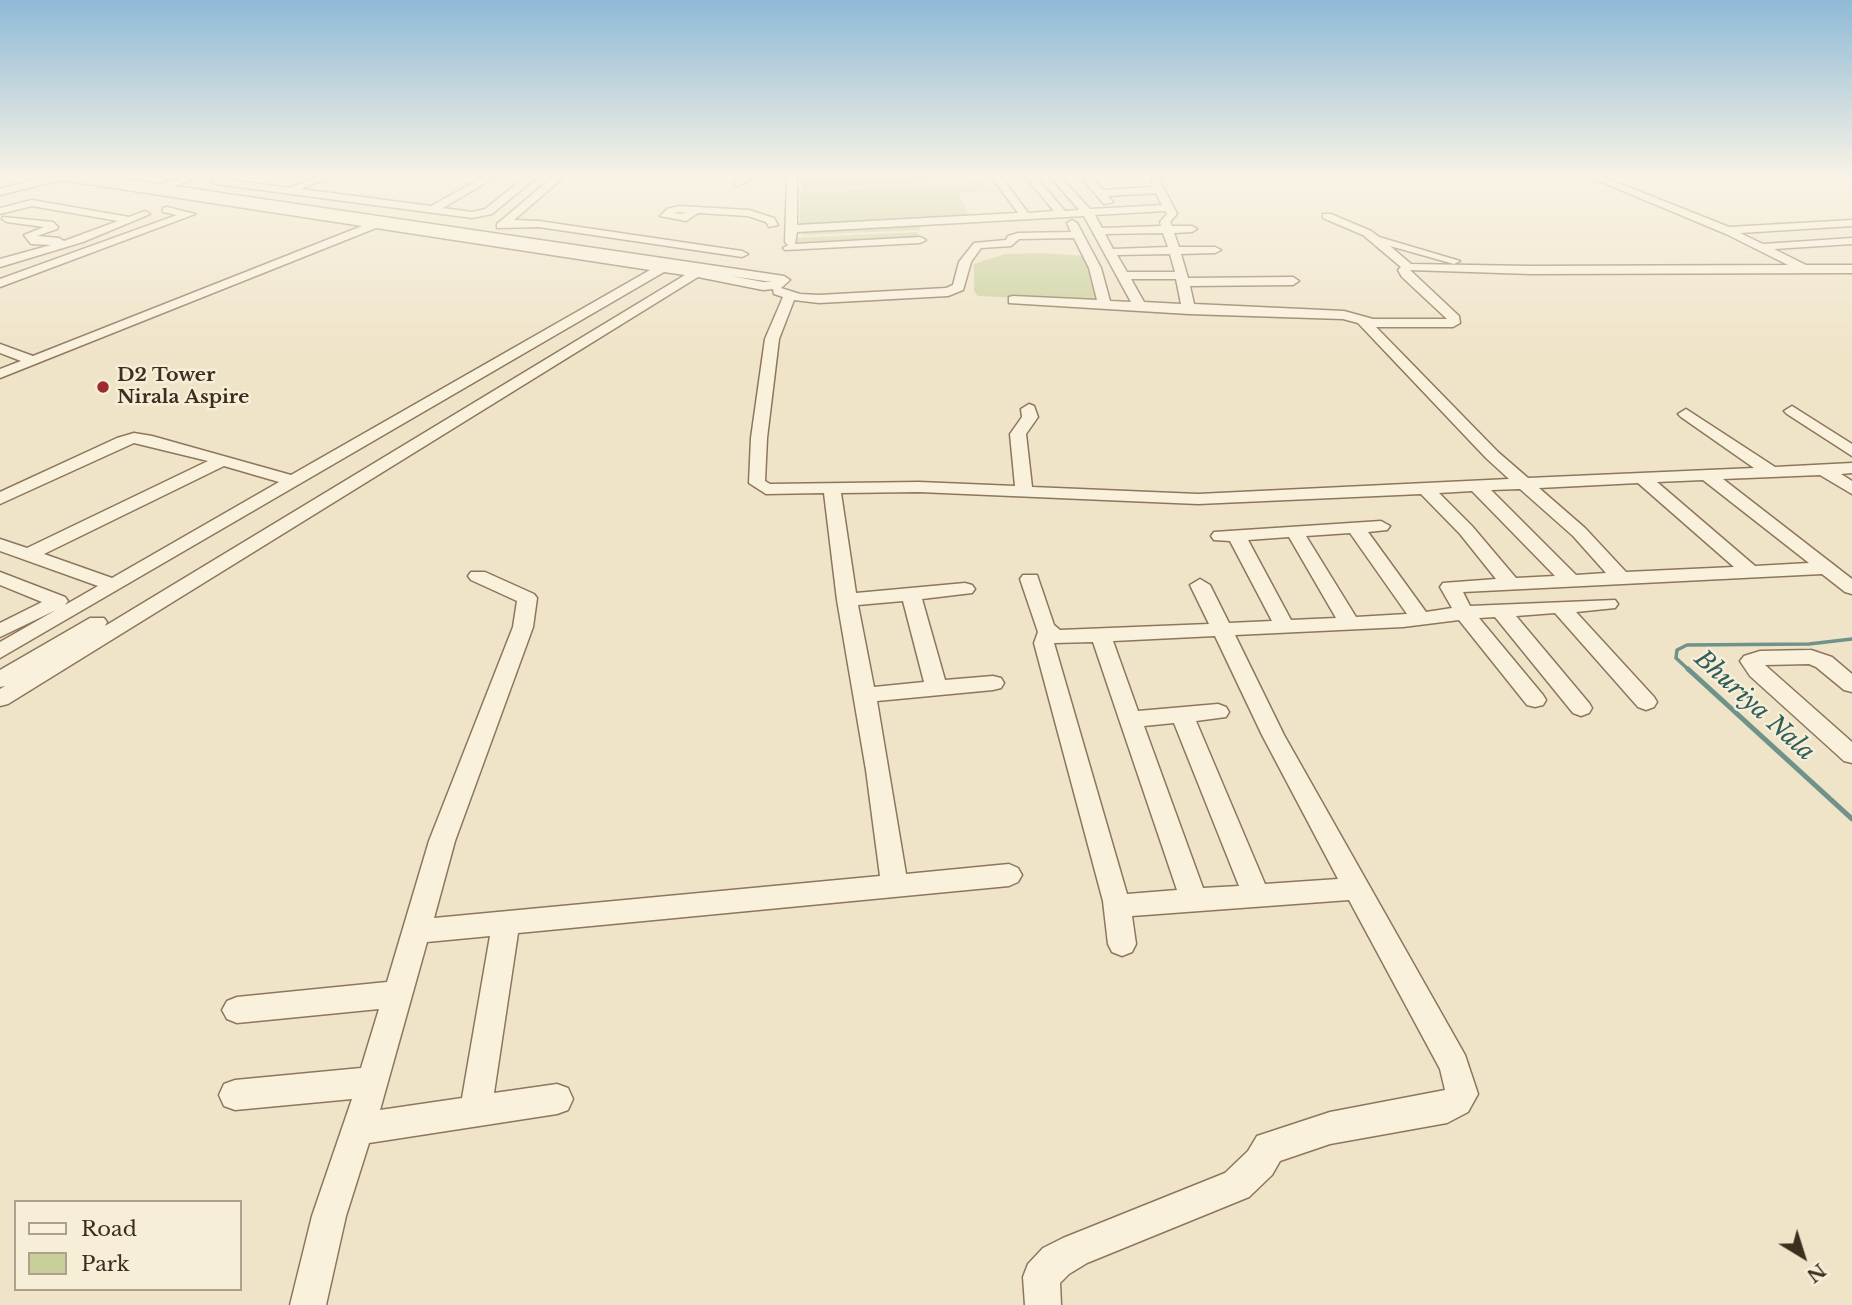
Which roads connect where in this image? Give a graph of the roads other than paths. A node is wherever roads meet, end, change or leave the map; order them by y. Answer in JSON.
{"nodes":[{"id":1,"x":89,"y":236,"type":"edge"},
{"id":2,"x":130,"y":236,"type":"edge"},
{"id":3,"x":348,"y":236,"type":"edge"},
{"id":4,"x":448,"y":236,"type":"edge"},
{"id":5,"x":490,"y":236,"type":"edge"},
{"id":6,"x":564,"y":236,"type":"edge"},
{"id":7,"x":581,"y":236,"type":"edge"},
{"id":8,"x":787,"y":236,"type":"edge"},
{"id":9,"x":894,"y":236,"type":"edge"},
{"id":10,"x":920,"y":236,"type":"dead end"},
{"id":11,"x":1024,"y":236,"type":"edge"},
{"id":12,"x":1078,"y":236,"type":"edge"},
{"id":13,"x":1102,"y":236,"type":"edge"},
{"id":14,"x":1111,"y":236,"type":"edge"},
{"id":15,"x":1111,"y":236,"type":"edge"},
{"id":16,"x":1170,"y":236,"type":"edge"},
{"id":17,"x":1195,"y":236,"type":"edge"},
{"id":18,"x":1370,"y":236,"type":"edge"},
{"id":19,"x":1739,"y":236,"type":"edge"},
{"id":20,"x":29,"y":237,"type":"joint"},
{"id":21,"x":1375,"y":239,"type":"junction"},
{"id":22,"x":79,"y":240,"type":"junction"},
{"id":23,"x":1852,"y":241,"type":"edge"},
{"id":24,"x":621,"y":246,"type":"junction"},
{"id":25,"x":1763,"y":246,"type":"junction"},
{"id":26,"x":1215,"y":250,"type":"dead end"},
{"id":27,"x":742,"y":254,"type":"dead end"},
{"id":28,"x":30,"y":255,"type":"junction"},
{"id":29,"x":1840,"y":256,"type":"dead end"},
{"id":30,"x":785,"y":258,"type":"junction"},
{"id":31,"x":1449,"y":259,"type":"junction"},
{"id":32,"x":1790,"y":259,"type":"junction"},
{"id":33,"x":0,"y":263,"type":"edge"},
{"id":34,"x":1179,"y":263,"type":"junction"},
{"id":35,"x":1404,"y":263,"type":"junction"},
{"id":36,"x":1118,"y":264,"type":"junction"},
{"id":37,"x":662,"y":268,"type":"junction"},
{"id":38,"x":1804,"y":268,"type":"junction"},
{"id":39,"x":1852,"y":269,"type":"edge"},
{"id":40,"x":1485,"y":270,"type":"junction"},
{"id":41,"x":695,"y":271,"type":"junction"},
{"id":42,"x":730,"y":271,"type":"junction"},
{"id":43,"x":1125,"y":276,"type":"junction"},
{"id":44,"x":1293,"y":281,"type":"dead end"},
{"id":45,"x":0,"y":283,"type":"edge"},
{"id":46,"x":1131,"y":289,"type":"junction"},
{"id":47,"x":789,"y":296,"type":"junction"},
{"id":48,"x":1013,"y":300,"type":"dead end"},
{"id":49,"x":1104,"y":305,"type":"junction"},
{"id":50,"x":1140,"y":307,"type":"junction"},
{"id":51,"x":1189,"y":310,"type":"junction"},
{"id":52,"x":1364,"y":322,"type":"junction"},
{"id":53,"x":129,"y":323,"type":"junction"},
{"id":54,"x":562,"y":326,"type":"junction"},
{"id":55,"x":151,"y":327,"type":"dead end"},
{"id":56,"x":584,"y":330,"type":"junction"},
{"id":57,"x":0,"y":348,"type":"edge"},
{"id":58,"x":34,"y":361,"type":"junction"},
{"id":59,"x":0,"y":374,"type":"edge"},
{"id":60,"x":1029,"y":409,"type":"dead end"},
{"id":61,"x":1792,"y":411,"type":"dead end"},
{"id":62,"x":1686,"y":414,"type":"dead end"},
{"id":63,"x":1852,"y":451,"type":"edge"},
{"id":64,"x":223,"y":460,"type":"junction"},
{"id":65,"x":1852,"y":468,"type":"edge"},
{"id":66,"x":1823,"y":469,"type":"junction"},
{"id":67,"x":1770,"y":471,"type":"junction"},
{"id":68,"x":1706,"y":474,"type":"junction"},
{"id":69,"x":1641,"y":477,"type":"junction"},
{"id":70,"x":293,"y":481,"type":"junction"},
{"id":71,"x":1525,"y":482,"type":"junction"},
{"id":72,"x":832,"y":486,"type":"junction"},
{"id":73,"x":1477,"y":486,"type":"junction"},
{"id":74,"x":1426,"y":489,"type":"junction"},
{"id":75,"x":1852,"y":489,"type":"edge"},
{"id":76,"x":1024,"y":492,"type":"junction"},
{"id":77,"x":0,"y":499,"type":"edge"},
{"id":78,"x":1381,"y":526,"type":"dead end"},
{"id":79,"x":1355,"y":527,"type":"junction"},
{"id":80,"x":1294,"y":531,"type":"junction"},
{"id":81,"x":0,"y":545,"type":"edge"},
{"id":82,"x":28,"y":555,"type":"junction"},
{"id":83,"x":1827,"y":568,"type":"junction"},
{"id":84,"x":1751,"y":572,"type":"junction"},
{"id":85,"x":478,"y":576,"type":"dead end"},
{"id":86,"x":0,"y":578,"type":"edge"},
{"id":87,"x":1030,"y":579,"type":"dead end"},
{"id":88,"x":1622,"y":579,"type":"junction"},
{"id":89,"x":1571,"y":580,"type":"junction"},
{"id":90,"x":1510,"y":583,"type":"junction"},
{"id":91,"x":114,"y":585,"type":"junction"},
{"id":92,"x":1200,"y":585,"type":"dead end"},
{"id":93,"x":1852,"y":588,"type":"edge"},
{"id":94,"x":965,"y":589,"type":"dead end"},
{"id":95,"x":911,"y":594,"type":"junction"},
{"id":96,"x":847,"y":600,"type":"junction"},
{"id":97,"x":1608,"y":604,"type":"dead end"},
{"id":98,"x":1561,"y":608,"type":"junction"},
{"id":99,"x":1501,"y":611,"type":"junction"},
{"id":100,"x":1464,"y":613,"type":"junction"},
{"id":101,"x":1421,"y":619,"type":"junction"},
{"id":102,"x":1350,"y":624,"type":"junction"},
{"id":103,"x":1285,"y":627,"type":"junction"},
{"id":104,"x":1222,"y":630,"type":"junction"},
{"id":105,"x":0,"y":631,"type":"edge"},
{"id":106,"x":1048,"y":632,"type":"junction"},
{"id":107,"x":1101,"y":636,"type":"junction"},
{"id":108,"x":0,"y":651,"type":"edge"},
{"id":109,"x":0,"y":680,"type":"edge"},
{"id":110,"x":993,"y":683,"type":"dead end"},
{"id":111,"x":1852,"y":685,"type":"edge"},
{"id":112,"x":936,"y":688,"type":"junction"},
{"id":113,"x":864,"y":695,"type":"junction"},
{"id":114,"x":0,"y":699,"type":"edge"},
{"id":115,"x":1535,"y":700,"type":"dead end"},
{"id":116,"x":1646,"y":702,"type":"dead end"},
{"id":117,"x":1581,"y":708,"type":"dead end"},
{"id":118,"x":1218,"y":712,"type":"dead end"},
{"id":119,"x":1182,"y":715,"type":"junction"},
{"id":120,"x":1130,"y":719,"type":"junction"},
{"id":121,"x":1852,"y":755,"type":"edge"},
{"id":122,"x":1009,"y":875,"type":"dead end"},
{"id":123,"x":895,"y":886,"type":"junction"},
{"id":124,"x":1359,"y":888,"type":"junction"},
{"id":125,"x":1256,"y":894,"type":"junction"},
{"id":126,"x":1194,"y":900,"type":"junction"},
{"id":127,"x":1116,"y":901,"type":"junction"},
{"id":128,"x":506,"y":922,"type":"junction"},
{"id":129,"x":416,"y":931,"type":"junction"},
{"id":130,"x":1122,"y":944,"type":"dead end"},
{"id":131,"x":397,"y":994,"type":"junction"},
{"id":132,"x":237,"y":1010,"type":"dead end"},
{"id":133,"x":372,"y":1082,"type":"junction"},
{"id":134,"x":235,"y":1095,"type":"dead end"},
{"id":135,"x":557,"y":1099,"type":"dead end"},
{"id":136,"x":475,"y":1112,"type":"junction"},
{"id":137,"x":358,"y":1129,"type":"junction"},
{"id":138,"x":308,"y":1305,"type":"edge"},
{"id":139,"x":1043,"y":1305,"type":"edge"}],
"edges":[{"from":1,"to":22,"type":"street"},
{"from":2,"to":45,"type":"street"},
{"from":3,"to":53,"type":"street"},
{"from":4,"to":37,"type":"street"},
{"from":5,"to":24,"type":"street"},
{"from":6,"to":24,"type":"street"},
{"from":7,"to":24,"type":"street"},
{"from":8,"to":30,"type":"street"},
{"from":9,"to":30,"type":"street"},
{"from":10,"to":30,"type":"street"},
{"from":11,"to":47,"type":"street"},
{"from":12,"to":49,"type":"street"},
{"from":13,"to":36,"type":"street"},
{"from":14,"to":34,"type":"street"},
{"from":15,"to":34,"type":"street"},
{"from":16,"to":34,"type":"street"},
{"from":17,"to":34,"type":"street"},
{"from":18,"to":21,"type":"street"},
{"from":19,"to":25,"type":"street"},
{"from":20,"to":22,"type":"street"},
{"from":20,"to":28,"type":"street"},
{"from":21,"to":31,"type":"street"},
{"from":21,"to":35,"type":"street"},
{"from":22,"to":28,"type":"street"},
{"from":23,"to":25,"type":"street"},
{"from":24,"to":27,"type":"street"},
{"from":24,"to":41,"type":"street"},
{"from":24,"to":42,"type":"street"},
{"from":25,"to":32,"type":"street"},
{"from":26,"to":34,"type":"street"},
{"from":28,"to":33,"type":"street"},
{"from":29,"to":32,"type":"street"},
{"from":30,"to":41,"type":"street"},
{"from":30,"to":42,"type":"street"},
{"from":30,"to":47,"type":"street"},
{"from":31,"to":35,"type":"street"},
{"from":31,"to":40,"type":"street"},
{"from":32,"to":38,"type":"street"},
{"from":34,"to":36,"type":"street"},
{"from":34,"to":43,"type":"street"},
{"from":34,"to":44,"type":"street"},
{"from":34,"to":46,"type":"street"},
{"from":34,"to":51,"type":"street"},
{"from":35,"to":40,"type":"street"},
{"from":35,"to":52,"type":"street"},
{"from":36,"to":43,"type":"street"},
{"from":37,"to":41,"type":"street"},
{"from":37,"to":54,"type":"street"},
{"from":38,"to":39,"type":"street"},
{"from":38,"to":40,"type":"street"},
{"from":41,"to":42,"type":"street"},
{"from":41,"to":56,"type":"street"},
{"from":41,"to":114,"type":"street"},
{"from":43,"to":46,"type":"street"},
{"from":46,"to":50,"type":"street"},
{"from":47,"to":72,"type":"street"},
{"from":48,"to":49,"type":"street"},
{"from":49,"to":50,"type":"street"},
{"from":50,"to":51,"type":"street"},
{"from":51,"to":52,"type":"street"},
{"from":52,"to":71,"type":"street"},
{"from":53,"to":55,"type":"street"},
{"from":53,"to":58,"type":"street"},
{"from":54,"to":56,"type":"street"},
{"from":54,"to":70,"type":"street"},
{"from":56,"to":109,"type":"street"},
{"from":57,"to":58,"type":"street"},
{"from":58,"to":59,"type":"street"},
{"from":60,"to":76,"type":"street"},
{"from":61,"to":63,"type":"street"},
{"from":62,"to":67,"type":"street"},
{"from":64,"to":70,"type":"street"},
{"from":64,"to":77,"type":"street"},
{"from":64,"to":82,"type":"street"},
{"from":65,"to":66,"type":"street"},
{"from":66,"to":67,"type":"street"},
{"from":66,"to":75,"type":"street"},
{"from":67,"to":68,"type":"street"},
{"from":68,"to":69,"type":"street"},
{"from":68,"to":83,"type":"street"},
{"from":69,"to":71,"type":"street"},
{"from":69,"to":84,"type":"street"},
{"from":70,"to":91,"type":"street"},
{"from":71,"to":73,"type":"street"},
{"from":71,"to":88,"type":"street"},
{"from":72,"to":76,"type":"street"},
{"from":72,"to":96,"type":"street"},
{"from":73,"to":74,"type":"street"},
{"from":73,"to":89,"type":"street"},
{"from":74,"to":76,"type":"street"},
{"from":74,"to":90,"type":"street"},
{"from":78,"to":79,"type":"street"},
{"from":79,"to":80,"type":"street"},
{"from":79,"to":101,"type":"street"},
{"from":80,"to":102,"type":"street"},
{"from":80,"to":103,"type":"street"},
{"from":81,"to":82,"type":"street"},
{"from":82,"to":91,"type":"street"},
{"from":83,"to":84,"type":"street"},
{"from":83,"to":93,"type":"street"},
{"from":84,"to":88,"type":"street"},
{"from":85,"to":129,"type":"street"},
{"from":86,"to":105,"type":"street"},
{"from":87,"to":106,"type":"street"},
{"from":88,"to":89,"type":"street"},
{"from":89,"to":90,"type":"street"},
{"from":90,"to":100,"type":"street"},
{"from":91,"to":108,"type":"street"},
{"from":92,"to":104,"type":"street"},
{"from":94,"to":95,"type":"street"},
{"from":95,"to":96,"type":"street"},
{"from":95,"to":112,"type":"street"},
{"from":96,"to":113,"type":"street"},
{"from":97,"to":98,"type":"street"},
{"from":98,"to":99,"type":"street"},
{"from":98,"to":116,"type":"street"},
{"from":99,"to":100,"type":"street"},
{"from":99,"to":117,"type":"street"},
{"from":100,"to":101,"type":"street"},
{"from":100,"to":115,"type":"street"},
{"from":101,"to":102,"type":"street"},
{"from":102,"to":103,"type":"street"},
{"from":103,"to":104,"type":"street"},
{"from":104,"to":107,"type":"street"},
{"from":104,"to":124,"type":"street"},
{"from":106,"to":107,"type":"street"},
{"from":106,"to":127,"type":"street"},
{"from":107,"to":120,"type":"street"},
{"from":110,"to":112,"type":"street"},
{"from":111,"to":121,"type":"street"},
{"from":112,"to":113,"type":"street"},
{"from":113,"to":123,"type":"street"},
{"from":118,"to":119,"type":"street"},
{"from":119,"to":120,"type":"street"},
{"from":119,"to":125,"type":"street"},
{"from":120,"to":126,"type":"street"},
{"from":122,"to":123,"type":"street"},
{"from":123,"to":128,"type":"street"},
{"from":124,"to":125,"type":"street"},
{"from":124,"to":139,"type":"street"},
{"from":125,"to":126,"type":"street"},
{"from":126,"to":127,"type":"street"},
{"from":127,"to":130,"type":"street"},
{"from":128,"to":129,"type":"street"},
{"from":128,"to":136,"type":"street"},
{"from":129,"to":131,"type":"street"},
{"from":131,"to":132,"type":"street"},
{"from":131,"to":133,"type":"street"},
{"from":133,"to":134,"type":"street"},
{"from":133,"to":137,"type":"street"},
{"from":135,"to":136,"type":"street"},
{"from":136,"to":137,"type":"street"},
{"from":137,"to":138,"type":"street"}]}
